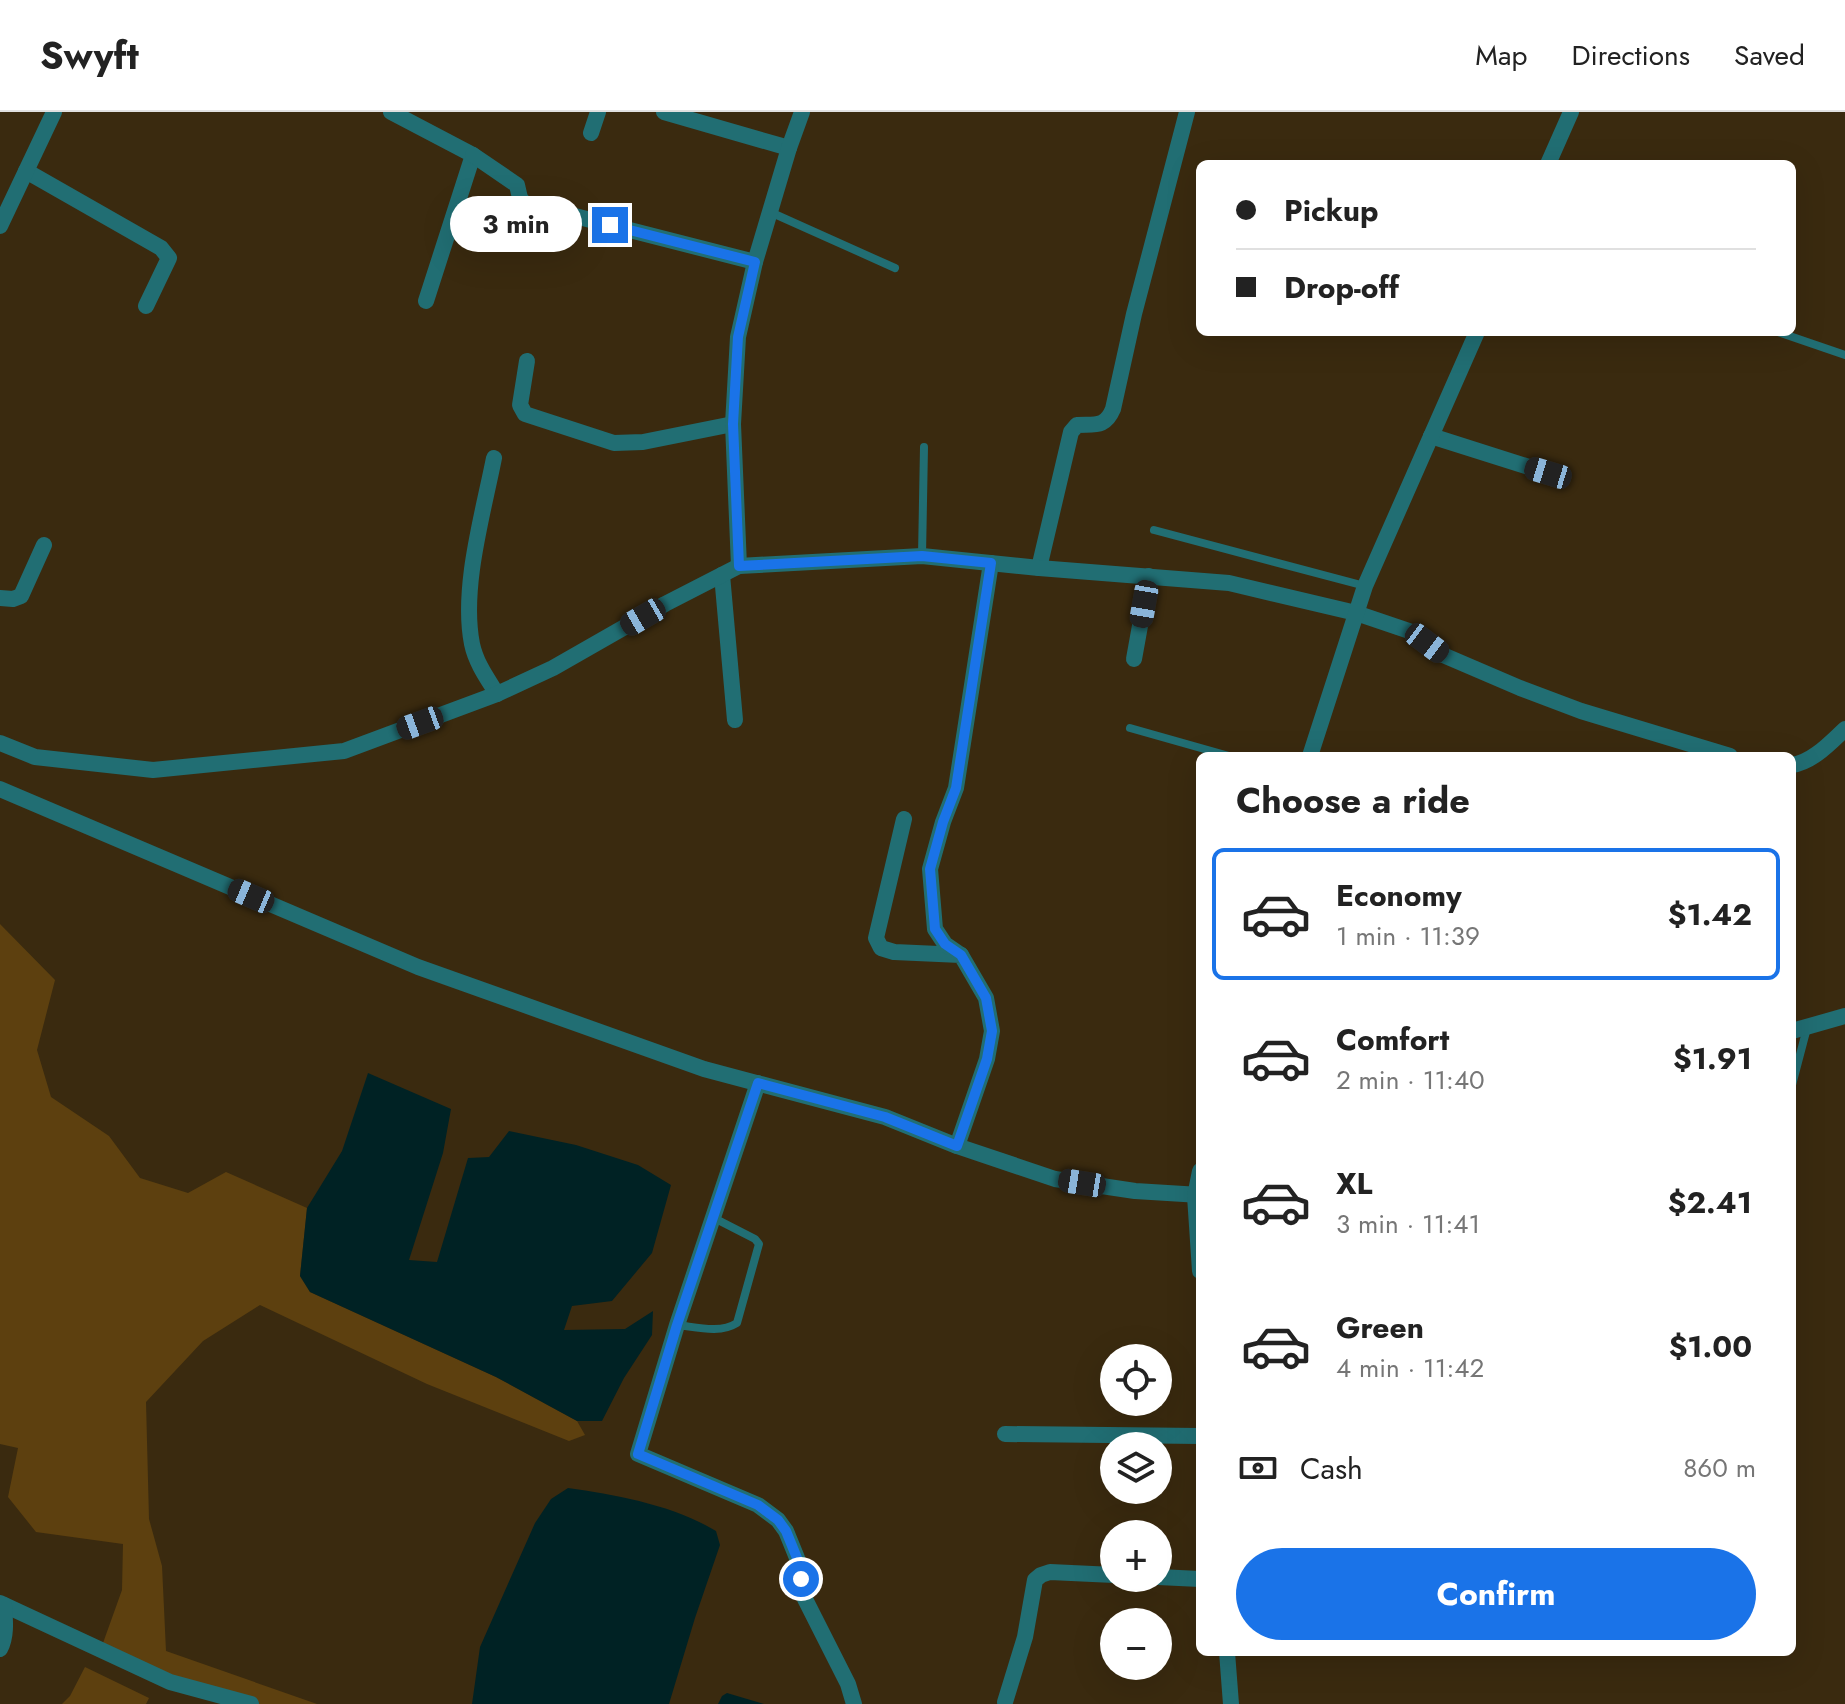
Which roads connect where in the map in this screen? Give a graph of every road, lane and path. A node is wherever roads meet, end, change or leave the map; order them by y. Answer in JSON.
{"nodes":[{"id":1,"x":54,"y":112,"type":"edge"},
{"id":2,"x":391,"y":112,"type":"edge"},
{"id":3,"x":598,"y":112,"type":"edge"},
{"id":4,"x":664,"y":112,"type":"edge"},
{"id":5,"x":802,"y":112,"type":"edge"},
{"id":6,"x":1187,"y":112,"type":"edge"},
{"id":7,"x":1571,"y":112,"type":"edge"},
{"id":8,"x":591,"y":133,"type":"dead end"},
{"id":9,"x":789,"y":148,"type":"junction"},
{"id":10,"x":473,"y":155,"type":"junction"},
{"id":11,"x":1550,"y":160,"type":"edge"},
{"id":12,"x":26,"y":171,"type":"junction"},
{"id":13,"x":770,"y":212,"type":"junction"},
{"id":14,"x":0,"y":226,"type":"edge"},
{"id":15,"x":755,"y":262,"type":"junction"},
{"id":16,"x":895,"y":268,"type":"dead end"},
{"id":17,"x":426,"y":301,"type":"dead end"},
{"id":18,"x":146,"y":306,"type":"dead end"},
{"id":19,"x":1475,"y":336,"type":"edge"},
{"id":20,"x":1790,"y":336,"type":"edge"},
{"id":21,"x":1845,"y":355,"type":"edge"},
{"id":22,"x":527,"y":361,"type":"dead end"},
{"id":23,"x":733,"y":424,"type":"junction"},
{"id":24,"x":1431,"y":436,"type":"junction"},
{"id":25,"x":924,"y":447,"type":"dead end"},
{"id":26,"x":494,"y":458,"type":"dead end"},
{"id":27,"x":1548,"y":473,"type":"dead end"},
{"id":28,"x":1154,"y":530,"type":"dead end"},
{"id":29,"x":44,"y":545,"type":"dead end"},
{"id":30,"x":922,"y":556,"type":"junction"},
{"id":31,"x":991,"y":563,"type":"junction"},
{"id":32,"x":739,"y":566,"type":"junction"},
{"id":33,"x":1039,"y":568,"type":"junction"},
{"id":34,"x":722,"y":575,"type":"junction"},
{"id":35,"x":1149,"y":576,"type":"junction"},
{"id":36,"x":1365,"y":586,"type":"junction"},
{"id":37,"x":0,"y":598,"type":"edge"},
{"id":38,"x":1356,"y":613,"type":"junction"},
{"id":39,"x":1134,"y":659,"type":"dead end"},
{"id":40,"x":497,"y":694,"type":"junction"},
{"id":41,"x":735,"y":720,"type":"dead end"},
{"id":42,"x":1130,"y":728,"type":"dead end"},
{"id":43,"x":1845,"y":729,"type":"edge"},
{"id":44,"x":0,"y":743,"type":"edge"},
{"id":45,"x":1215,"y":752,"type":"edge"},
{"id":46,"x":1311,"y":752,"type":"edge"},
{"id":47,"x":1717,"y":752,"type":"edge"},
{"id":48,"x":1796,"y":764,"type":"edge"},
{"id":49,"x":0,"y":789,"type":"edge"},
{"id":50,"x":904,"y":819,"type":"dead end"},
{"id":51,"x":961,"y":955,"type":"junction"},
{"id":52,"x":1845,"y":1016,"type":"edge"},
{"id":53,"x":1800,"y":1029,"type":"edge"},
{"id":54,"x":1796,"y":1057,"type":"edge"},
{"id":55,"x":758,"y":1083,"type":"junction"},
{"id":56,"x":957,"y":1146,"type":"junction"},
{"id":57,"x":1196,"y":1196,"type":"edge"},
{"id":58,"x":713,"y":1217,"type":"junction"},
{"id":59,"x":677,"y":1325,"type":"junction"},
{"id":60,"x":1005,"y":1434,"type":"dead end"},
{"id":61,"x":1196,"y":1436,"type":"edge"},
{"id":62,"x":1100,"y":1574,"type":"edge"},
{"id":63,"x":1172,"y":1578,"type":"edge"},
{"id":64,"x":1196,"y":1579,"type":"edge"},
{"id":65,"x":2,"y":1604,"type":"edge"},
{"id":66,"x":0,"y":1649,"type":"edge"},
{"id":67,"x":1227,"y":1656,"type":"edge"},
{"id":68,"x":1005,"y":1702,"type":"edge"},
{"id":69,"x":251,"y":1704,"type":"edge"},
{"id":70,"x":854,"y":1704,"type":"edge"},
{"id":71,"x":1231,"y":1704,"type":"edge"}],
"edges":[{"from":1,"to":12,"type":"street"},
{"from":2,"to":10,"type":"street"},
{"from":3,"to":8,"type":"street"},
{"from":4,"to":9,"type":"street"},
{"from":5,"to":9,"type":"street"},
{"from":6,"to":33,"type":"street"},
{"from":7,"to":11,"type":"street"},
{"from":9,"to":13,"type":"street"},
{"from":10,"to":15,"type":"street"},
{"from":10,"to":17,"type":"street"},
{"from":12,"to":14,"type":"street"},
{"from":12,"to":18,"type":"street"},
{"from":13,"to":15,"type":"street"},
{"from":13,"to":16,"type":"lane"},
{"from":15,"to":23,"type":"street"},
{"from":19,"to":24,"type":"street"},
{"from":20,"to":21,"type":"lane"},
{"from":22,"to":23,"type":"street"},
{"from":23,"to":32,"type":"street"},
{"from":24,"to":27,"type":"street"},
{"from":24,"to":36,"type":"street"},
{"from":25,"to":30,"type":"lane"},
{"from":26,"to":40,"type":"street"},
{"from":28,"to":36,"type":"lane"},
{"from":29,"to":37,"type":"street"},
{"from":30,"to":31,"type":"street"},
{"from":30,"to":32,"type":"street"},
{"from":31,"to":33,"type":"street"},
{"from":31,"to":51,"type":"street"},
{"from":32,"to":34,"type":"street"},
{"from":33,"to":35,"type":"street"},
{"from":34,"to":40,"type":"street"},
{"from":34,"to":41,"type":"street"},
{"from":35,"to":38,"type":"street"},
{"from":35,"to":39,"type":"street"},
{"from":36,"to":38,"type":"street"},
{"from":38,"to":46,"type":"street"},
{"from":38,"to":47,"type":"street"},
{"from":40,"to":44,"type":"street"},
{"from":42,"to":45,"type":"lane"},
{"from":43,"to":48,"type":"street"},
{"from":49,"to":55,"type":"street"},
{"from":50,"to":51,"type":"street"},
{"from":51,"to":56,"type":"street"},
{"from":52,"to":53,"type":"street"},
{"from":53,"to":54,"type":"lane"},
{"from":55,"to":56,"type":"street"},
{"from":55,"to":58,"type":"street"},
{"from":56,"to":57,"type":"street"},
{"from":58,"to":59,"type":"street"},
{"from":58,"to":59,"type":"lane"},
{"from":59,"to":70,"type":"street"},
{"from":60,"to":61,"type":"street"},
{"from":62,"to":68,"type":"street"},
{"from":63,"to":64,"type":"street"},
{"from":65,"to":66,"type":"street"},
{"from":65,"to":69,"type":"street"},
{"from":67,"to":71,"type":"street"}]}
